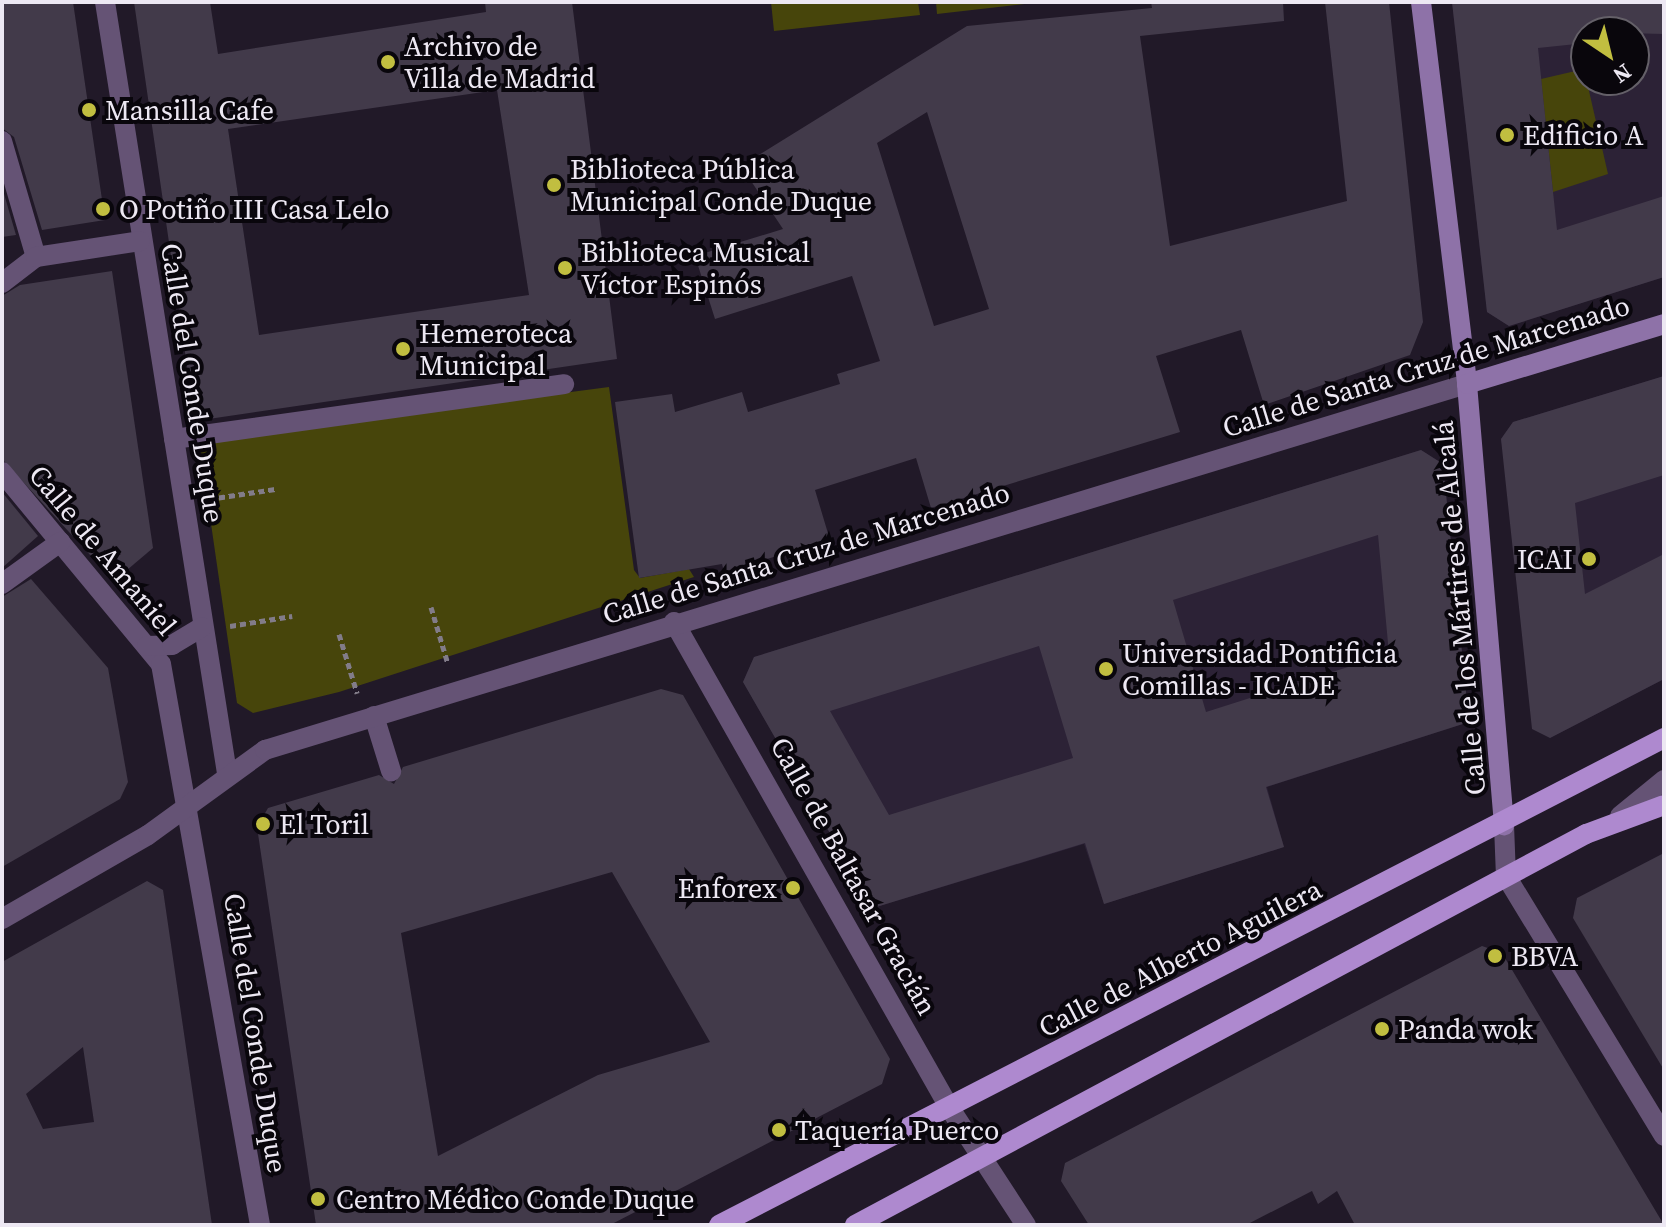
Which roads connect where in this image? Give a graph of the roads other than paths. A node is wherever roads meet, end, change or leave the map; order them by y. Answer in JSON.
{"nodes":[{"id":1,"x":105,"y":2,"type":"edge"},
{"id":2,"x":1421,"y":2,"type":"edge"},
{"id":3,"x":2,"y":141,"type":"edge"},
{"id":4,"x":140,"y":241,"type":"junction"},
{"id":5,"x":36,"y":257,"type":"junction"},
{"id":6,"x":2,"y":283,"type":"edge"},
{"id":7,"x":1664,"y":324,"type":"edge"},
{"id":8,"x":564,"y":384,"type":"dead end"},
{"id":9,"x":1467,"y":384,"type":"junction"},
{"id":10,"x":174,"y":439,"type":"junction"},
{"id":11,"x":2,"y":472,"type":"edge"},
{"id":12,"x":60,"y":542,"type":"junction"},
{"id":13,"x":2,"y":584,"type":"edge"},
{"id":14,"x":674,"y":622,"type":"junction"},
{"id":15,"x":202,"y":627,"type":"junction"},
{"id":16,"x":147,"y":646,"type":"junction"},
{"id":17,"x":374,"y":716,"type":"junction"},
{"id":18,"x":1664,"y":738,"type":"edge"},
{"id":19,"x":391,"y":771,"type":"dead end"},
{"id":20,"x":227,"y":773,"type":"junction"},
{"id":21,"x":1664,"y":780,"type":"edge"},
{"id":22,"x":185,"y":804,"type":"junction"},
{"id":23,"x":1664,"y":805,"type":"edge"},
{"id":24,"x":1620,"y":816,"type":"junction"},
{"id":25,"x":1504,"y":825,"type":"junction"},
{"id":26,"x":1506,"y":876,"type":"junction"},
{"id":27,"x":2,"y":919,"type":"edge"},
{"id":28,"x":949,"y":1107,"type":"junction"},
{"id":29,"x":1664,"y":1136,"type":"edge"},
{"id":30,"x":984,"y":1157,"type":"junction"},
{"id":31,"x":260,"y":1225,"type":"edge"},
{"id":32,"x":719,"y":1225,"type":"edge"},
{"id":33,"x":855,"y":1225,"type":"edge"},
{"id":34,"x":1026,"y":1225,"type":"edge"}],
"edges":[{"from":1,"to":4,"type":"street","name":"Calle del Conde Duque"},
{"from":2,"to":9,"type":"street","name":"Calle de los Mártires de Alcalá"},
{"from":3,"to":5,"type":"street"},
{"from":4,"to":5,"type":"street"},
{"from":4,"to":10,"type":"street","name":"Calle del Conde Duque"},
{"from":5,"to":6,"type":"street"},
{"from":7,"to":9,"type":"street","name":"Calle de Santa Cruz de Marcenado"},
{"from":8,"to":10,"type":"street"},
{"from":9,"to":14,"type":"street","name":"Calle de Santa Cruz de Marcenado"},
{"from":9,"to":25,"type":"street","name":"Calle de los Mártires de Alcalá"},
{"from":10,"to":15,"type":"street","name":"Calle del Conde Duque"},
{"from":11,"to":12,"type":"street","name":"Calle de Amaniel"},
{"from":12,"to":13,"type":"street"},
{"from":12,"to":16,"type":"street","name":"Calle de Amaniel"},
{"from":14,"to":17,"type":"street","name":"Calle de Santa Cruz de Marcenado"},
{"from":14,"to":28,"type":"street","name":"Calle de Baltasar Gracián"},
{"from":15,"to":16,"type":"street"},
{"from":15,"to":20,"type":"street","name":"Calle del Conde Duque"},
{"from":16,"to":22,"type":"street","name":"Calle de Amaniel"},
{"from":17,"to":19,"type":"street"},
{"from":17,"to":20,"type":"street","name":"Calle de Santa Cruz de Marcenado"},
{"from":18,"to":25,"type":"main road","name":"Calle de Alberto Aguilera"},
{"from":20,"to":22,"type":"street","name":"Calle de Santa Cruz de Marcenado"},
{"from":21,"to":24,"type":"street"},
{"from":22,"to":27,"type":"street","name":"Calle de Santa Cruz de Marcenado"},
{"from":22,"to":31,"type":"street","name":"Calle del Conde Duque"},
{"from":23,"to":24,"type":"main road"},
{"from":24,"to":26,"type":"main road"},
{"from":25,"to":26,"type":"street","name":"Calle de los Mártires de Alcalá"},
{"from":25,"to":28,"type":"main road","name":"Calle de Alberto Aguilera"},
{"from":26,"to":29,"type":"street"},
{"from":26,"to":30,"type":"main road"},
{"from":28,"to":30,"type":"street","name":"Calle de Baltasar Gracián"},
{"from":28,"to":32,"type":"main road","name":"Calle de Alberto Aguilera"},
{"from":30,"to":33,"type":"main road"},
{"from":30,"to":34,"type":"street","name":"Calle de Baltasar Gracián"}]}
